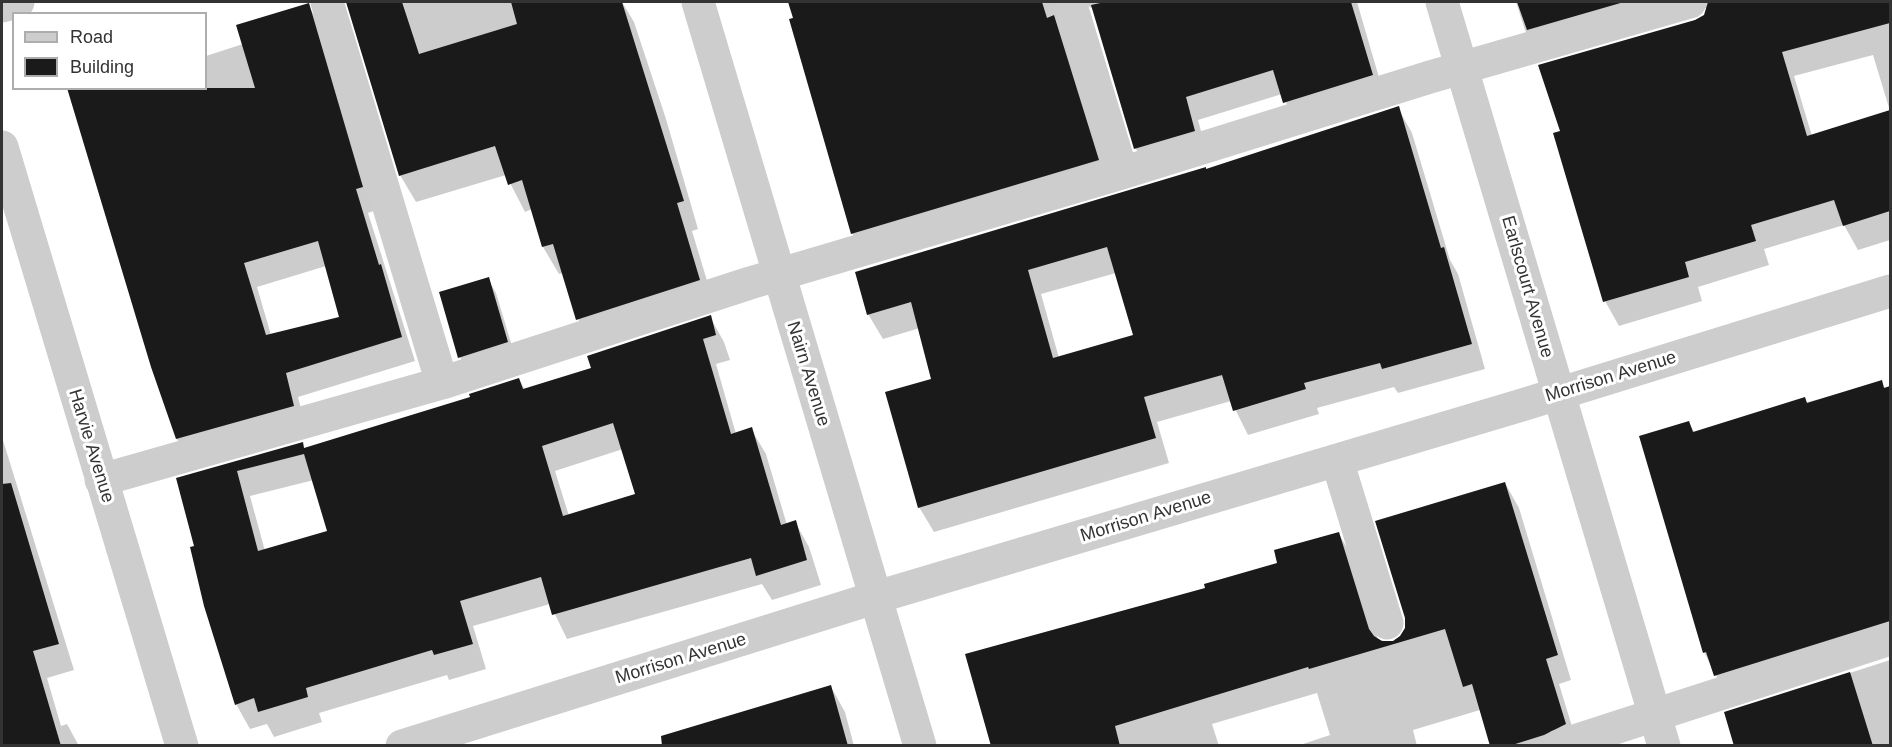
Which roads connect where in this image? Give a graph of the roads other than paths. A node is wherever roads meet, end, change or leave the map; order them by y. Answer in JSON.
{"nodes":[{"id":1,"x":18,"y":2,"type":"edge"},
{"id":2,"x":327,"y":2,"type":"edge"},
{"id":3,"x":698,"y":2,"type":"edge"},
{"id":4,"x":1070,"y":2,"type":"edge"},
{"id":5,"x":1442,"y":2,"type":"edge"},
{"id":6,"x":1690,"y":2,"type":"edge"},
{"id":7,"x":2,"y":6,"type":"edge"},
{"id":8,"x":1462,"y":68,"type":"junction"},
{"id":9,"x":2,"y":147,"type":"edge"},
{"id":10,"x":1122,"y":173,"type":"junction"},
{"id":11,"x":778,"y":275,"type":"junction"},
{"id":12,"x":1890,"y":291,"type":"edge"},
{"id":13,"x":442,"y":383,"type":"junction"},
{"id":14,"x":1557,"y":393,"type":"junction"},
{"id":15,"x":1337,"y":460,"type":"junction"},
{"id":16,"x":101,"y":480,"type":"junction"},
{"id":17,"x":877,"y":597,"type":"junction"},
{"id":18,"x":1387,"y":623,"type":"dead end"},
{"id":19,"x":1890,"y":639,"type":"edge"},
{"id":20,"x":1659,"y":730,"type":"edge"},
{"id":21,"x":182,"y":746,"type":"edge"},
{"id":22,"x":402,"y":746,"type":"edge"},
{"id":23,"x":920,"y":746,"type":"edge"},
{"id":24,"x":1559,"y":746,"type":"edge"}],
"edges":[{"from":1,"to":7,"type":"street"},
{"from":2,"to":13,"type":"street"},
{"from":3,"to":11,"type":"street","name":"Nairn Avenue"},
{"from":4,"to":10,"type":"street"},
{"from":5,"to":8,"type":"street","name":"Earlscourt Avenue"},
{"from":6,"to":8,"type":"street"},
{"from":8,"to":10,"type":"street"},
{"from":8,"to":14,"type":"street","name":"Earlscourt Avenue"},
{"from":9,"to":16,"type":"street","name":"Harvie Avenue"},
{"from":10,"to":11,"type":"street"},
{"from":11,"to":13,"type":"street"},
{"from":11,"to":17,"type":"street","name":"Nairn Avenue"},
{"from":12,"to":14,"type":"street","name":"Morrison Avenue"},
{"from":13,"to":16,"type":"street"},
{"from":14,"to":15,"type":"street","name":"Morrison Avenue"},
{"from":14,"to":20,"type":"street","name":"Earlscourt Avenue"},
{"from":15,"to":17,"type":"street","name":"Morrison Avenue"},
{"from":15,"to":18,"type":"street"},
{"from":16,"to":21,"type":"street","name":"Harvie Avenue"},
{"from":17,"to":22,"type":"street","name":"Morrison Avenue"},
{"from":17,"to":23,"type":"street","name":"Nairn Avenue"},
{"from":19,"to":20,"type":"street"},
{"from":20,"to":24,"type":"street"}]}
